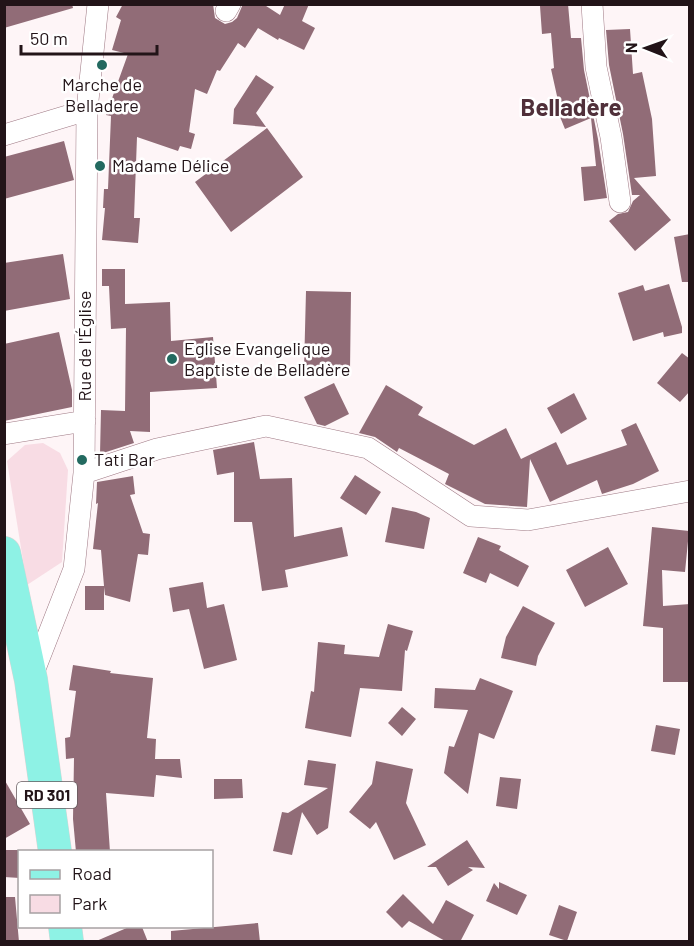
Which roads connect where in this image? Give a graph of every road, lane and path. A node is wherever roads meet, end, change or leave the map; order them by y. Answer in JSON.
{"nodes":[{"id":1,"x":98,"y":4,"type":"edge"},
{"id":2,"x":592,"y":4,"type":"edge"},
{"id":3,"x":87,"y":110,"type":"junction"},
{"id":4,"x":4,"y":135,"type":"edge"},
{"id":5,"x":620,"y":202,"type":"dead end"},
{"id":6,"x":85,"y":421,"type":"junction"},
{"id":7,"x":4,"y":434,"type":"edge"},
{"id":8,"x":84,"y":473,"type":"junction"},
{"id":9,"x":690,"y":491,"type":"edge"},
{"id":10,"x":6,"y":567,"type":"edge"},
{"id":11,"x":31,"y":680,"type":"junction"},
{"id":12,"x":55,"y":850,"type":"edge"}],
"edges":[{"from":1,"to":3,"type":"street","name":"Rue de l'Église"},
{"from":2,"to":5,"type":"street"},
{"from":3,"to":4,"type":"street"},
{"from":3,"to":6,"type":"street","name":"Rue de l'Église"},
{"from":6,"to":7,"type":"street"},
{"from":6,"to":8,"type":"street","name":"Rue de l'Église"},
{"from":8,"to":9,"type":"street"},
{"from":8,"to":11,"type":"street","name":"Rue de l'Église"},
{"from":10,"to":11,"type":"main road","number":"RD 301"},
{"from":11,"to":12,"type":"main road","number":"RD 301"}]}
